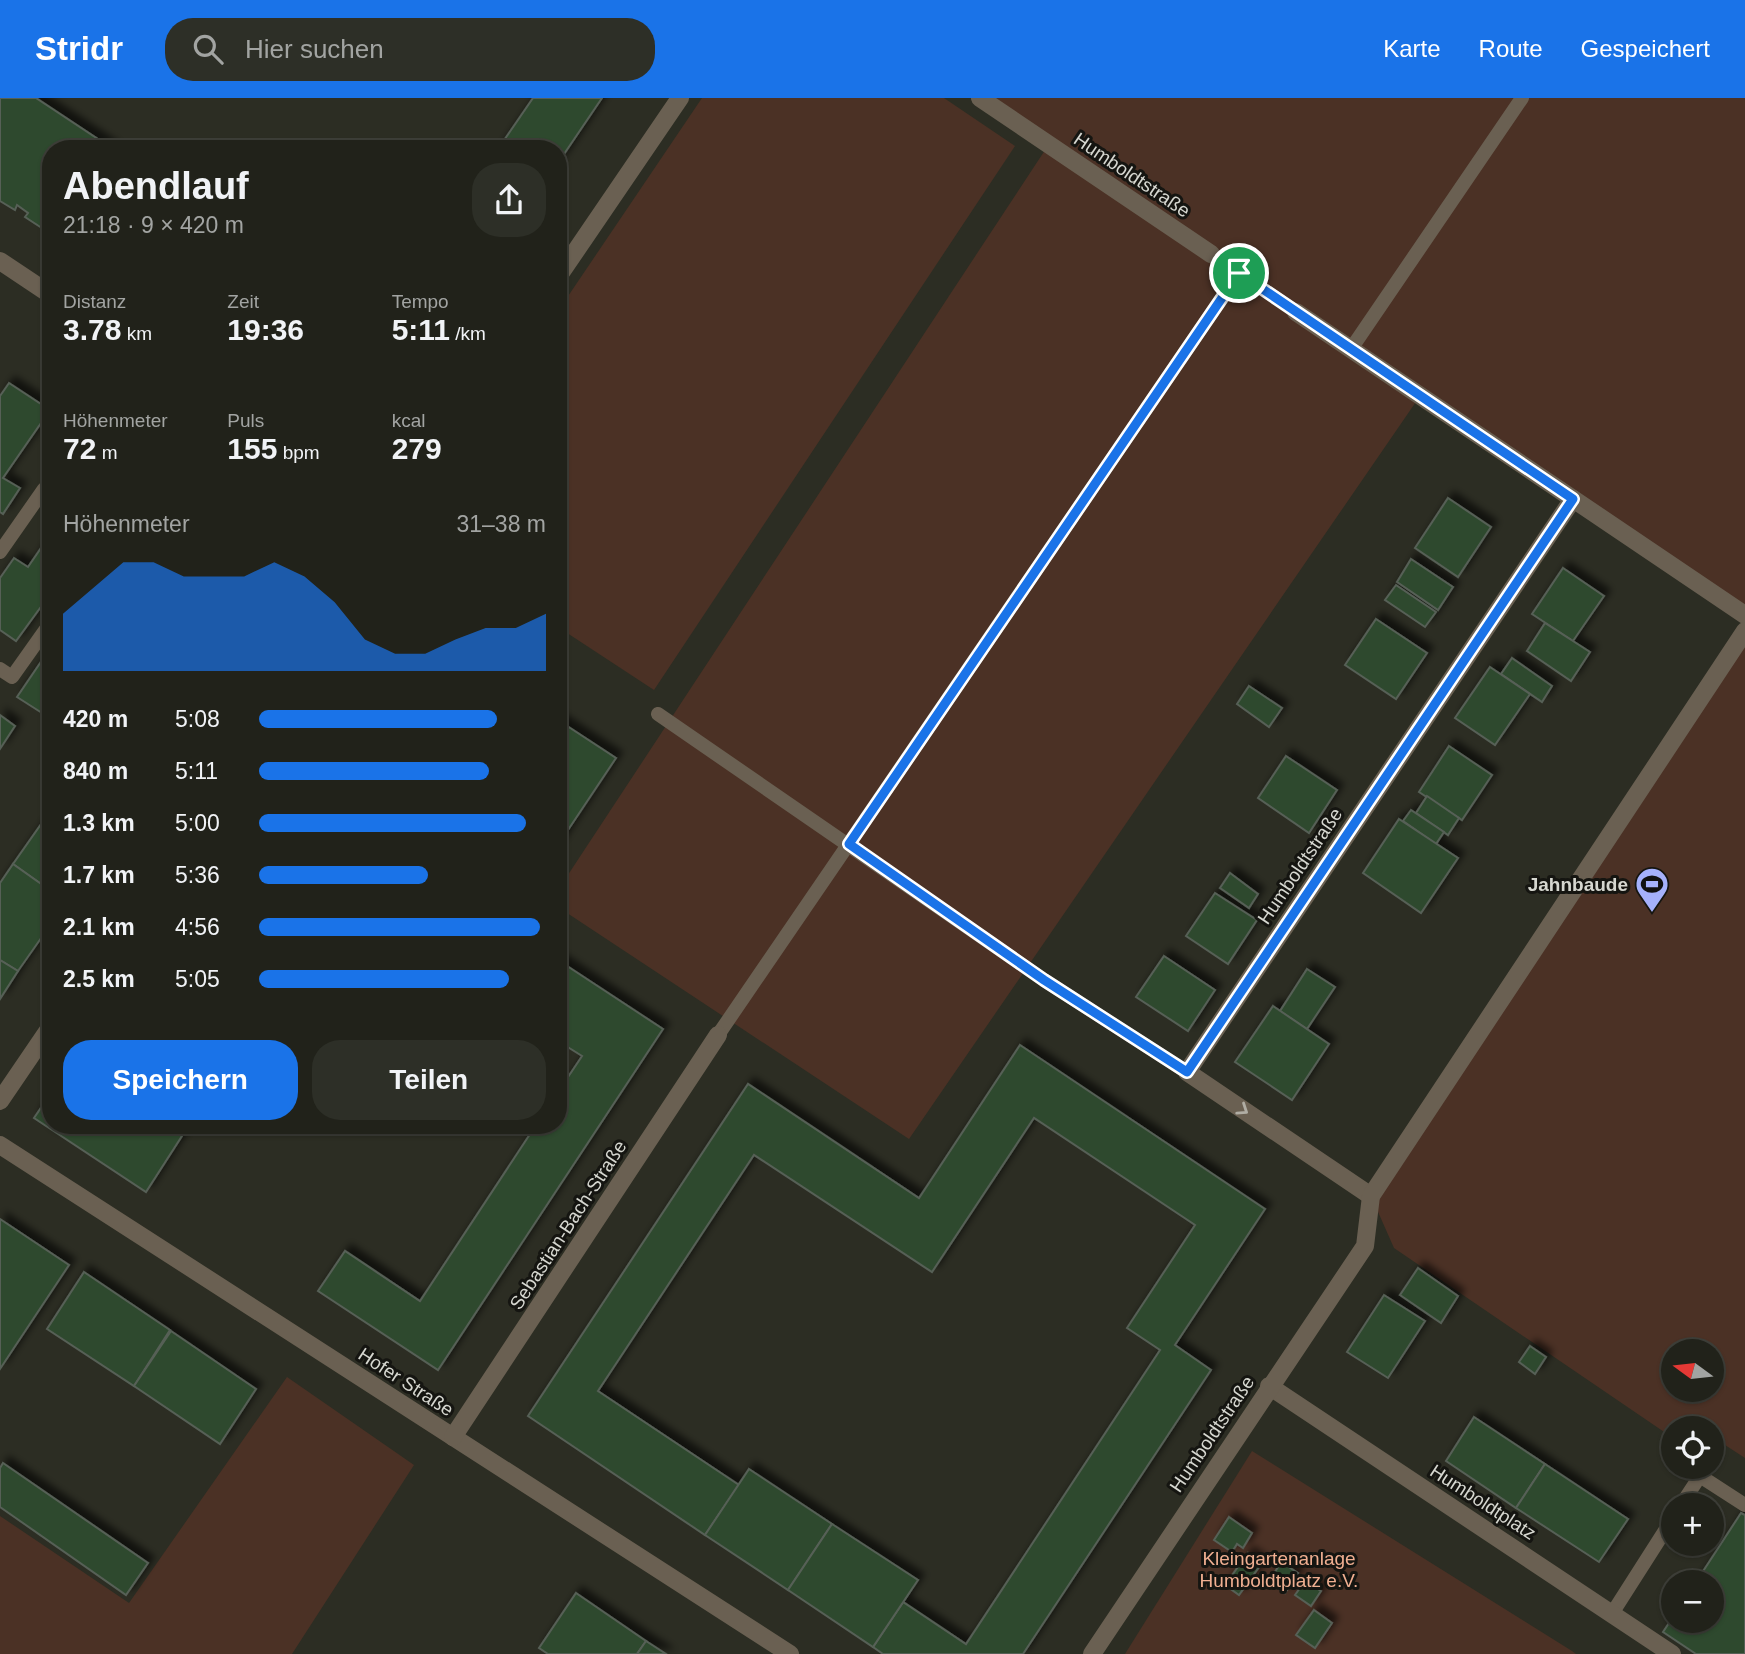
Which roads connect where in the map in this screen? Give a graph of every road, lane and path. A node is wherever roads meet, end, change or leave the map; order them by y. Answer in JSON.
{"nodes":[{"id":1,"x":680,"y":98,"type":"edge"},
{"id":2,"x":980,"y":98,"type":"edge"},
{"id":3,"x":1522,"y":98,"type":"edge"},
{"id":4,"x":1211,"y":254,"type":"joint"},
{"id":5,"x":0,"y":261,"type":"edge"},
{"id":6,"x":567,"y":265,"type":"edge"},
{"id":7,"x":1239,"y":273,"type":"junction"},
{"id":8,"x":42,"y":289,"type":"edge"},
{"id":9,"x":1296,"y":312,"type":"joint"},
{"id":10,"x":1351,"y":349,"type":"junction"},
{"id":11,"x":42,"y":492,"type":"edge"},
{"id":12,"x":1573,"y":499,"type":"junction"},
{"id":13,"x":0,"y":552,"type":"edge"},
{"id":14,"x":1745,"y":615,"type":"edge"},
{"id":15,"x":1745,"y":631,"type":"edge"},
{"id":16,"x":42,"y":635,"type":"edge"},
{"id":17,"x":0,"y":669,"type":"edge"},
{"id":18,"x":659,"y":714,"type":"dead end"},
{"id":19,"x":849,"y":844,"type":"junction"},
{"id":20,"x":718,"y":1035,"type":"joint"},
{"id":21,"x":42,"y":1039,"type":"edge"},
{"id":22,"x":1187,"y":1072,"type":"junction"},
{"id":23,"x":0,"y":1101,"type":"edge"},
{"id":24,"x":0,"y":1145,"type":"edge"},
{"id":25,"x":1371,"y":1196,"type":"junction"},
{"id":26,"x":1269,"y":1386,"type":"junction"},
{"id":27,"x":453,"y":1437,"type":"junction"},
{"id":28,"x":1689,"y":1493,"type":"edge"},
{"id":29,"x":1745,"y":1505,"type":"edge"},
{"id":30,"x":1661,"y":1537,"type":"edge"},
{"id":31,"x":1613,"y":1612,"type":"junction"},
{"id":32,"x":790,"y":1654,"type":"edge"},
{"id":33,"x":1092,"y":1654,"type":"edge"},
{"id":34,"x":1672,"y":1654,"type":"edge"}],
"edges":[{"from":1,"to":6,"type":"street"},
{"from":2,"to":4,"type":"street","name":"Humboldtstraße"},
{"from":3,"to":10,"type":"lane"},
{"from":4,"to":7,"type":"lane","name":"Humboldtstraße"},
{"from":5,"to":8,"type":"street"},
{"from":7,"to":9,"type":"lane","name":"Humboldtstraße"},
{"from":7,"to":19,"type":"lane"},
{"from":9,"to":10,"type":"street","name":"Humboldtstraße"},
{"from":10,"to":12,"type":"street","name":"Humboldtstraße"},
{"from":11,"to":13,"type":"lane"},
{"from":12,"to":14,"type":"street","name":"Humboldtstraße"},
{"from":12,"to":22,"type":"street","name":"Humboldtstraße"},
{"from":15,"to":25,"type":"street","name":"Humboldtstraße"},
{"from":16,"to":17,"type":"lane"},
{"from":18,"to":19,"type":"lane"},
{"from":19,"to":20,"type":"lane"},
{"from":19,"to":22,"type":"lane"},
{"from":20,"to":27,"type":"street","name":"Sebastian-Bach-Straße"},
{"from":21,"to":23,"type":"street"},
{"from":22,"to":25,"type":"street","one_way":true},
{"from":24,"to":27,"type":"street","name":"Hofer Straße"},
{"from":25,"to":26,"type":"street","name":"Humboldtstraße"},
{"from":26,"to":31,"type":"street","name":"Humboldtplatz"},
{"from":26,"to":33,"type":"street","name":"Humboldtstraße"},
{"from":27,"to":32,"type":"street","name":"Hofer Straße"},
{"from":28,"to":29,"type":"lane"},
{"from":30,"to":31,"type":"lane"},
{"from":31,"to":34,"type":"street","name":"Humboldtplatz"}]}
